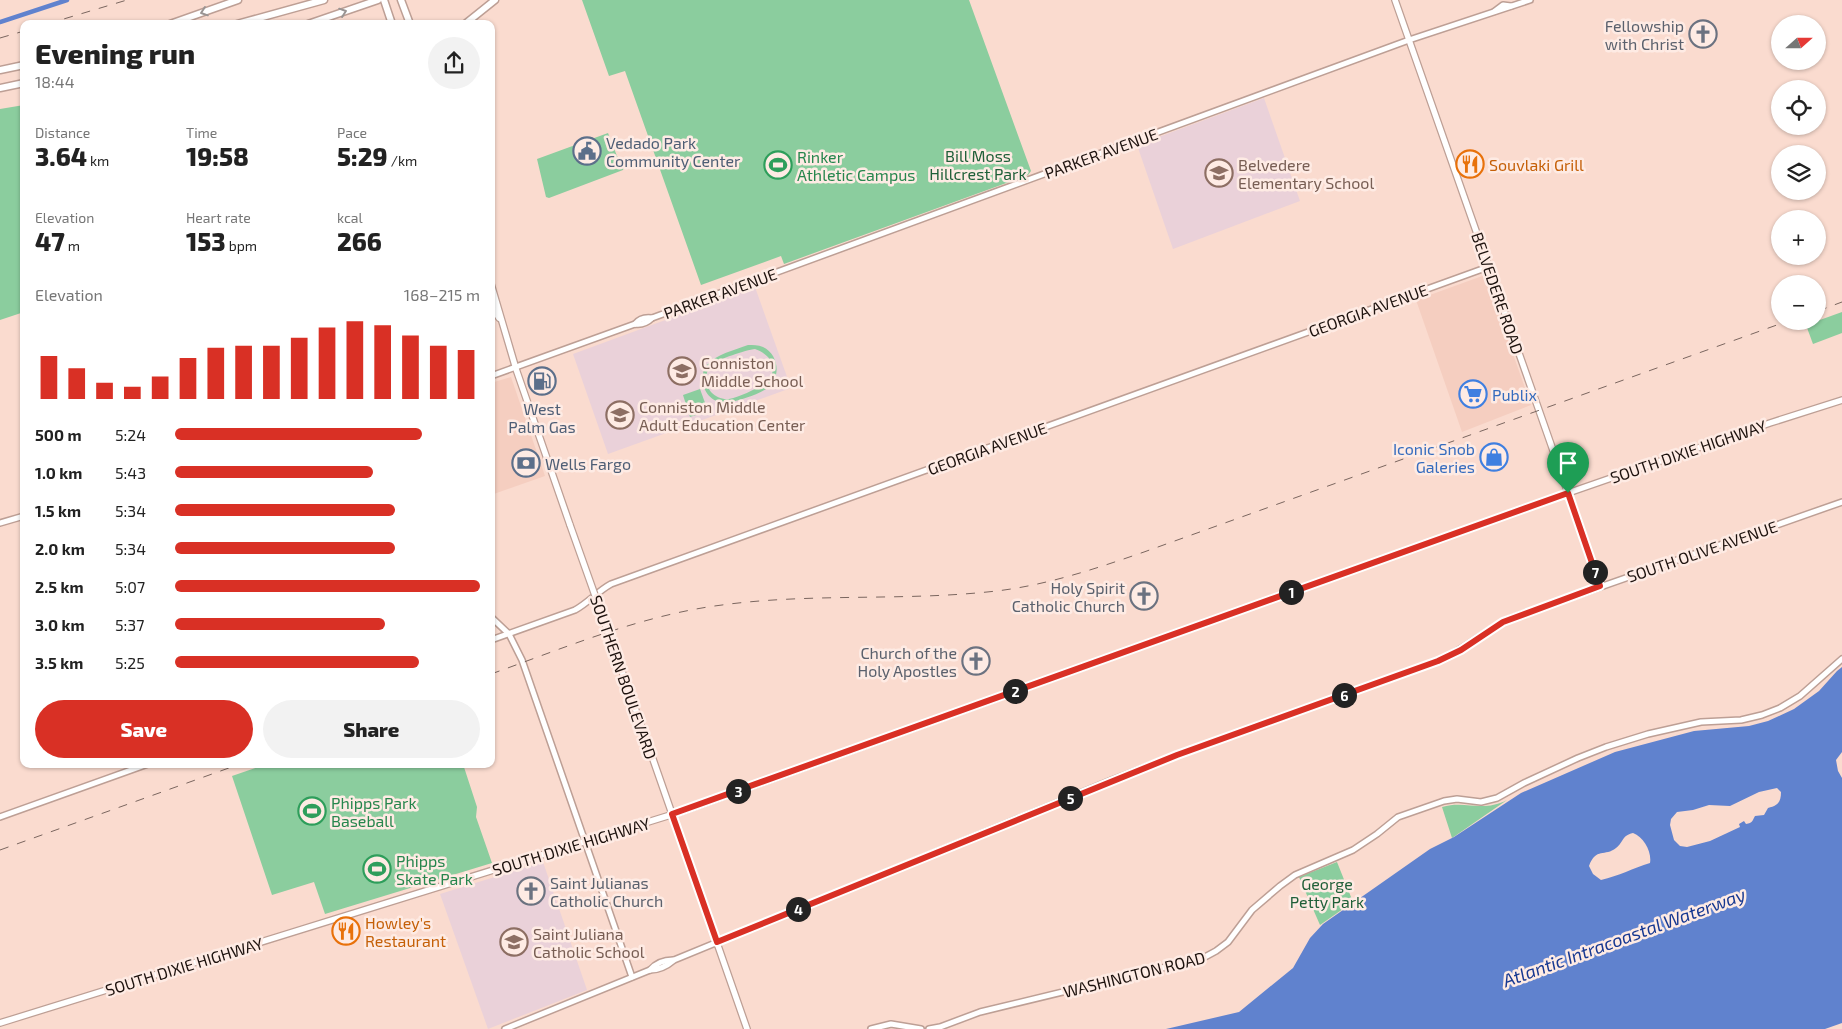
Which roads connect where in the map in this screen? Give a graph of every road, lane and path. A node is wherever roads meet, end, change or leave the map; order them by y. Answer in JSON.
{"nodes":[{"id":1,"x":238,"y":0,"type":"edge"},
{"id":2,"x":324,"y":0,"type":"edge"},
{"id":3,"x":378,"y":0,"type":"edge"},
{"id":4,"x":384,"y":0,"type":"edge"},
{"id":5,"x":494,"y":0,"type":"edge"},
{"id":6,"x":1395,"y":0,"type":"edge"},
{"id":7,"x":1530,"y":0,"type":"edge"},
{"id":8,"x":403,"y":3,"type":"edge"},
{"id":9,"x":181,"y":20,"type":"edge"},
{"id":10,"x":252,"y":20,"type":"edge"},
{"id":11,"x":320,"y":20,"type":"edge"},
{"id":12,"x":391,"y":20,"type":"edge"},
{"id":13,"x":409,"y":20,"type":"edge"},
{"id":14,"x":470,"y":20,"type":"edge"},
{"id":15,"x":1409,"y":40,"type":"junction"},
{"id":16,"x":20,"y":66,"type":"edge"},
{"id":17,"x":0,"y":70,"type":"edge"},
{"id":18,"x":20,"y":84,"type":"edge"},
{"id":19,"x":0,"y":88,"type":"edge"},
{"id":20,"x":1488,"y":267,"type":"junction"},
{"id":21,"x":495,"y":299,"type":"edge"},
{"id":22,"x":495,"y":312,"type":"edge"},
{"id":23,"x":502,"y":324,"type":"junction"},
{"id":24,"x":516,"y":369,"type":"junction"},
{"id":25,"x":495,"y":375,"type":"edge"},
{"id":26,"x":1842,"y":400,"type":"edge"},
{"id":27,"x":1568,"y":493,"type":"junction"},
{"id":28,"x":1842,"y":502,"type":"edge"},
{"id":29,"x":20,"y":517,"type":"edge"},
{"id":30,"x":0,"y":523,"type":"edge"},
{"id":31,"x":1600,"y":586,"type":"junction"},
{"id":32,"x":495,"y":621,"type":"edge"},
{"id":33,"x":509,"y":634,"type":"junction"},
{"id":34,"x":495,"y":639,"type":"edge"},
{"id":35,"x":1842,"y":659,"type":"edge"},
{"id":36,"x":137,"y":768,"type":"edge"},
{"id":37,"x":672,"y":814,"type":"junction"},
{"id":38,"x":0,"y":817,"type":"edge"},
{"id":39,"x":585,"y":841,"type":"junction"},
{"id":40,"x":717,"y":942,"type":"junction"},
{"id":41,"x":632,"y":977,"type":"junction"},
{"id":42,"x":0,"y":1023,"type":"edge"},
{"id":43,"x":505,"y":1029,"type":"edge"},
{"id":44,"x":747,"y":1029,"type":"edge"},
{"id":45,"x":872,"y":1029,"type":"edge"},
{"id":46,"x":921,"y":1029,"type":"edge"},
{"id":47,"x":929,"y":1029,"type":"edge"}],
"edges":[{"from":1,"to":9,"type":"highway","one_way":true},
{"from":2,"to":10,"type":"highway"},
{"from":11,"to":3,"type":"highway","one_way":true},
{"from":4,"to":12,"type":"highway"},
{"from":5,"to":14,"type":"highway"},
{"from":6,"to":15,"type":"main road","name":"BELVEDERE ROAD"},
{"from":7,"to":15,"type":"street","name":"PARKER AVENUE"},
{"from":8,"to":13,"type":"highway"},
{"from":15,"to":20,"type":"main road","name":"BELVEDERE ROAD"},
{"from":15,"to":24,"type":"street","name":"PARKER AVENUE"},
{"from":16,"to":17,"type":"highway"},
{"from":18,"to":19,"type":"highway"},
{"from":20,"to":27,"type":"main road","name":"BELVEDERE ROAD"},
{"from":20,"to":33,"type":"street","name":"GEORGIA AVENUE"},
{"from":21,"to":23,"type":"main road","name":"SOUTHERN BOULEVARD"},
{"from":22,"to":23,"type":"main road","name":"SOUTHERN BOULEVARD"},
{"from":23,"to":24,"type":"main road","name":"SOUTHERN BOULEVARD"},
{"from":24,"to":25,"type":"street","name":"PARKER AVENUE"},
{"from":24,"to":37,"type":"main road","name":"SOUTHERN BOULEVARD","bridge":true},
{"from":26,"to":27,"type":"main road","name":"SOUTH DIXIE HIGHWAY"},
{"from":27,"to":31,"type":"street","name":"BELVEDERE ROAD"},
{"from":27,"to":37,"type":"main road","name":"SOUTH DIXIE HIGHWAY"},
{"from":28,"to":31,"type":"street","name":"SOUTH OLIVE AVENUE"},
{"from":29,"to":30,"type":"street"},
{"from":31,"to":40,"type":"street","name":"SOUTH OLIVE AVENUE"},
{"from":32,"to":33,"type":"street"},
{"from":33,"to":34,"type":"street","name":"GEORGIA AVENUE"},
{"from":33,"to":39,"type":"street"},
{"from":35,"to":47,"type":"street","name":"WASHINGTON ROAD"},
{"from":36,"to":38,"type":"street"},
{"from":37,"to":39,"type":"main road","name":"SOUTH DIXIE HIGHWAY"},
{"from":37,"to":40,"type":"main road","name":"SOUTHERN BOULEVARD"},
{"from":39,"to":41,"type":"street"},
{"from":39,"to":42,"type":"main road","name":"SOUTH DIXIE HIGHWAY"},
{"from":40,"to":41,"type":"street","name":"SOUTH OLIVE AVENUE"},
{"from":40,"to":44,"type":"main road","name":"SOUTHERN BOULEVARD"},
{"from":41,"to":43,"type":"street","name":"SOUTH OLIVE AVENUE"},
{"from":45,"to":46,"type":"street"}]}
